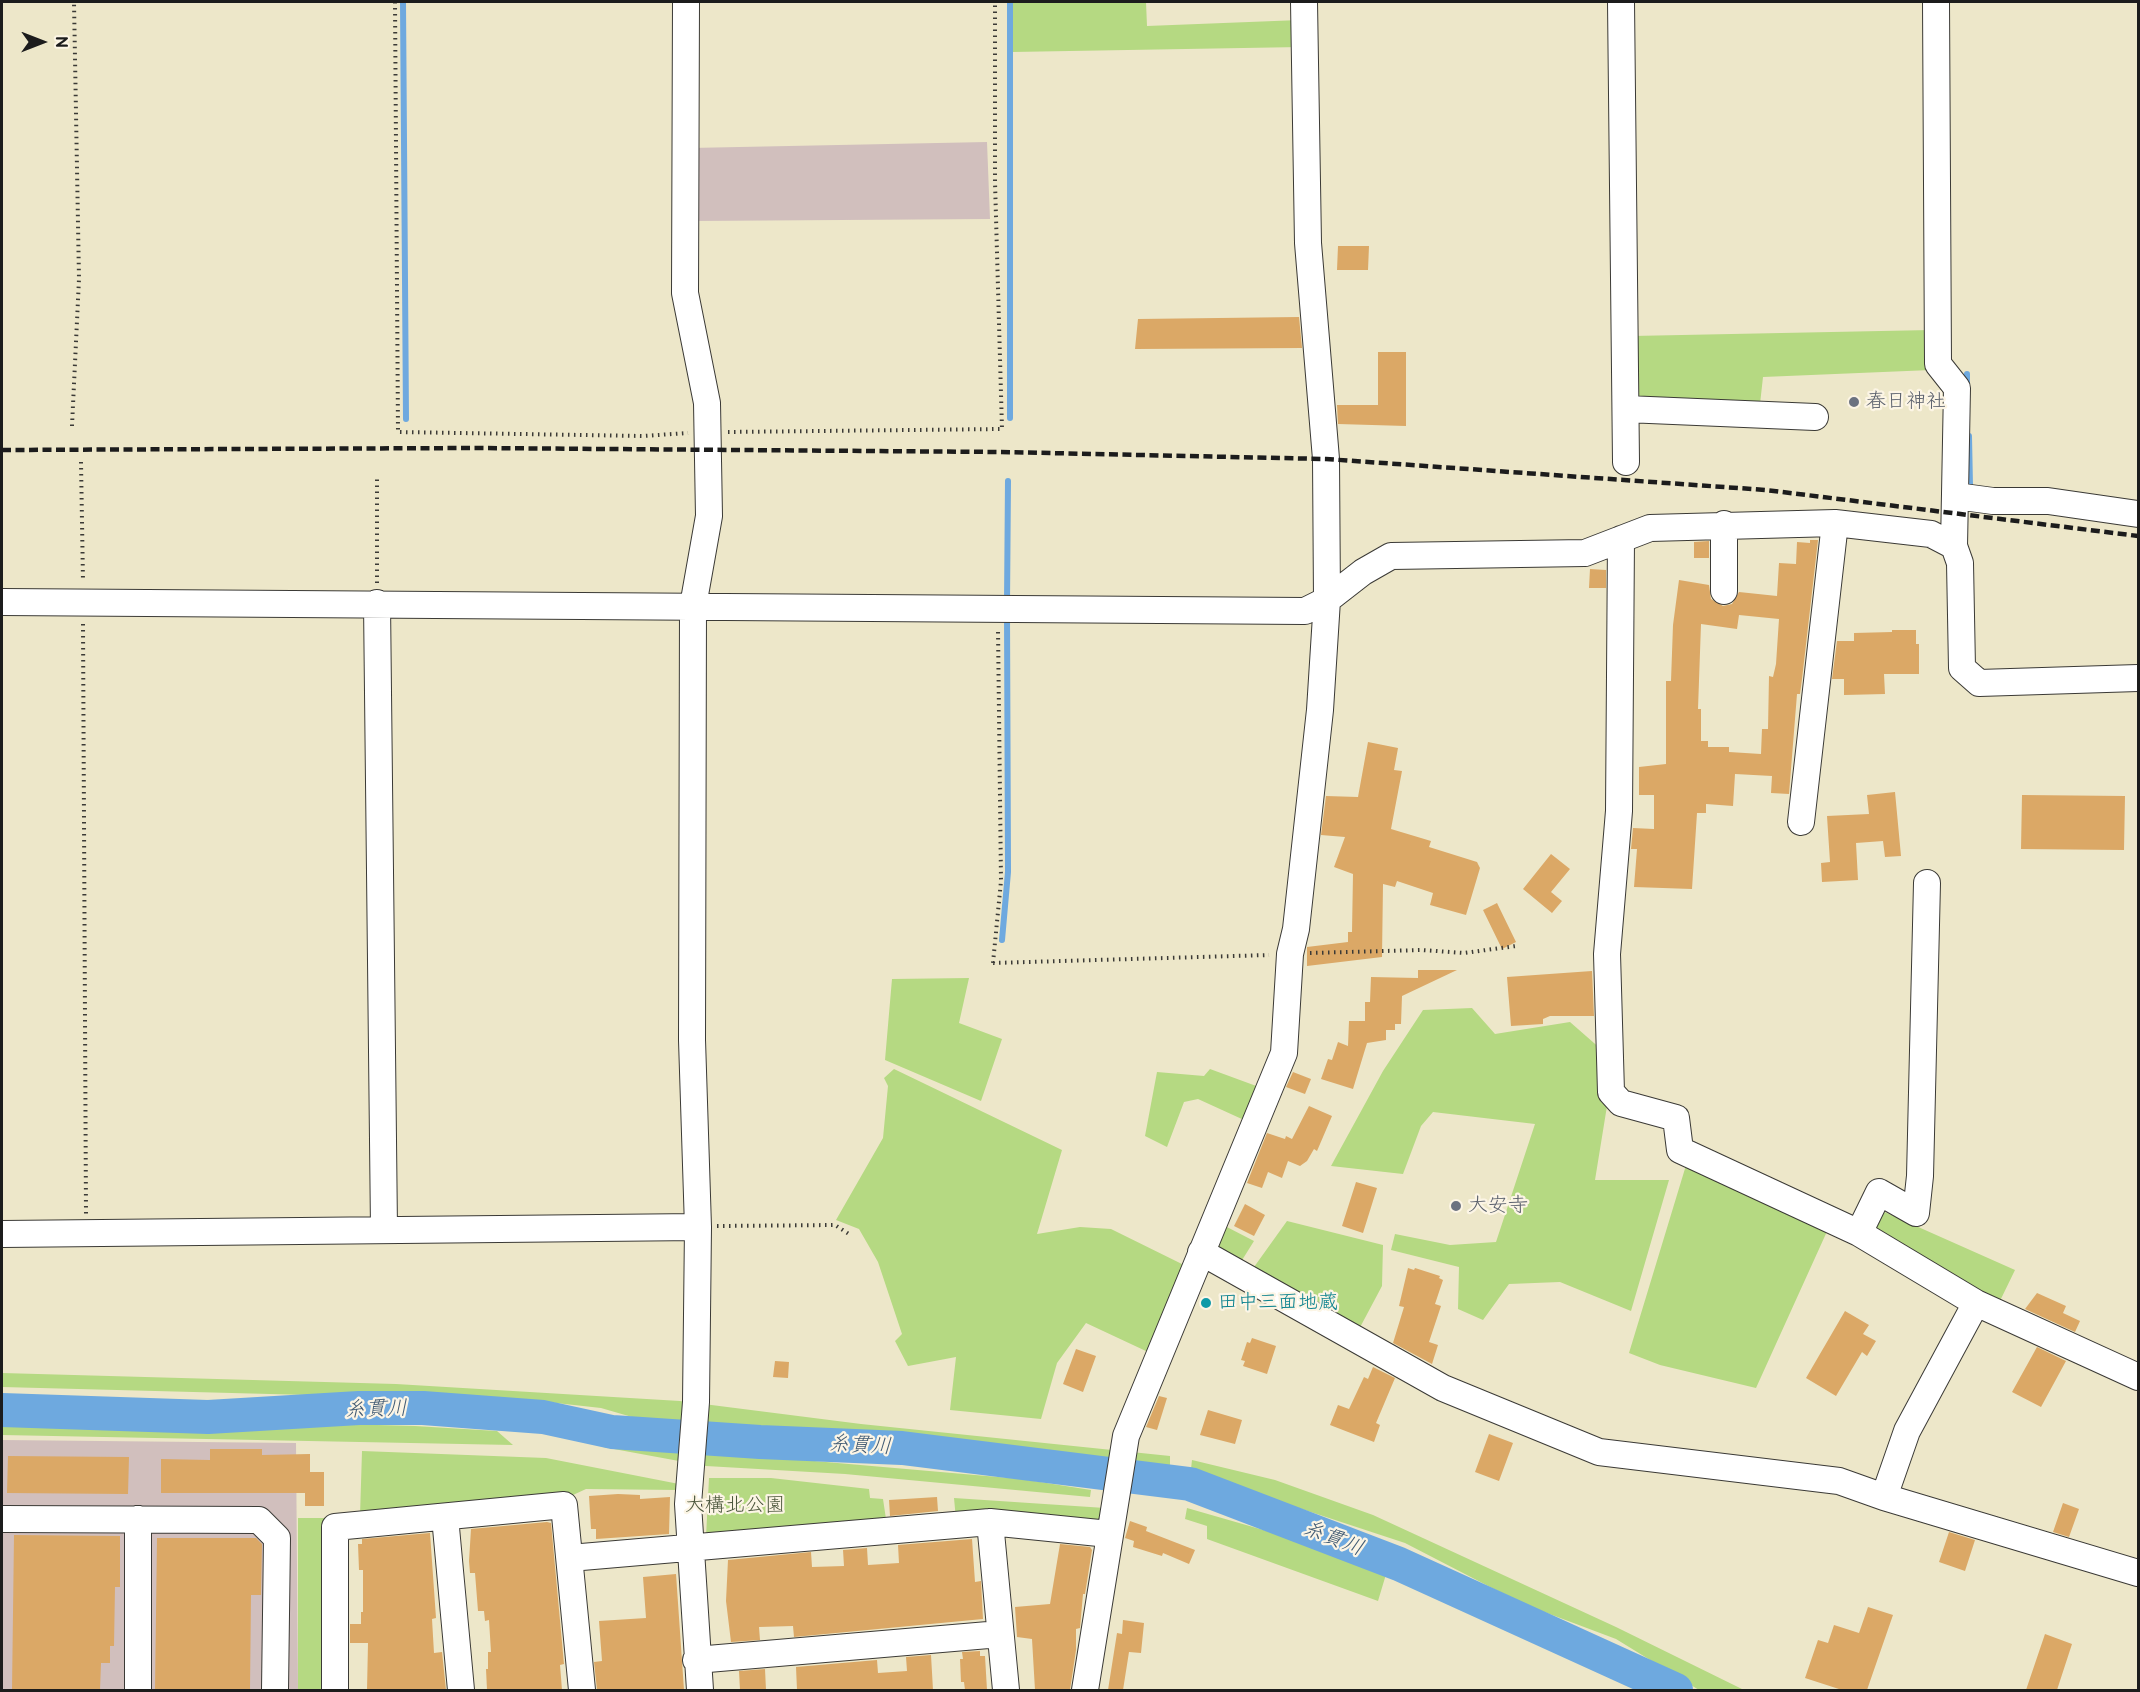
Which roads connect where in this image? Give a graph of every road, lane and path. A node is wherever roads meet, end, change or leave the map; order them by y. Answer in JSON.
{"nodes":[{"id":1,"x":74,"y":2,"type":"edge"},
{"id":2,"x":395,"y":2,"type":"edge"},
{"id":3,"x":686,"y":2,"type":"edge"},
{"id":4,"x":995,"y":2,"type":"edge"},
{"id":5,"x":1304,"y":2,"type":"edge"},
{"id":6,"x":1621,"y":2,"type":"edge"},
{"id":7,"x":1936,"y":2,"type":"edge"},
{"id":8,"x":1626,"y":409,"type":"junction"},
{"id":9,"x":1815,"y":417,"type":"dead end"},
{"id":10,"x":72,"y":426,"type":"dead end"},
{"id":11,"x":707,"y":432,"type":"junction"},
{"id":12,"x":81,"y":462,"type":"dead end"},
{"id":13,"x":1626,"y":462,"type":"dead end"},
{"id":14,"x":377,"y":476,"type":"dead end"},
{"id":15,"x":1956,"y":496,"type":"junction"},
{"id":16,"x":2139,"y":514,"type":"edge"},
{"id":17,"x":1835,"y":523,"type":"junction"},
{"id":18,"x":1724,"y":524,"type":"junction"},
{"id":19,"x":1621,"y":539,"type":"junction"},
{"id":20,"x":1954,"y":546,"type":"junction"},
{"id":21,"x":1724,"y":591,"type":"dead end"},
{"id":22,"x":1327,"y":600,"type":"junction"},
{"id":23,"x":2,"y":602,"type":"edge"},
{"id":24,"x":83,"y":603,"type":"junction"},
{"id":25,"x":377,"y":603,"type":"junction"},
{"id":26,"x":693,"y":606,"type":"junction"},
{"id":27,"x":998,"y":610,"type":"junction"},
{"id":28,"x":2139,"y":678,"type":"edge"},
{"id":29,"x":1801,"y":822,"type":"dead end"},
{"id":30,"x":1927,"y":883,"type":"dead end"},
{"id":31,"x":1516,"y":946,"type":"dead end"},
{"id":32,"x":1290,"y":954,"type":"junction"},
{"id":33,"x":698,"y":1227,"type":"junction"},
{"id":34,"x":384,"y":1229,"type":"junction"},
{"id":35,"x":86,"y":1233,"type":"junction"},
{"id":36,"x":1859,"y":1233,"type":"junction"},
{"id":37,"x":2,"y":1234,"type":"edge"},
{"id":38,"x":849,"y":1234,"type":"dead end"},
{"id":39,"x":1201,"y":1252,"type":"junction"},
{"id":40,"x":1976,"y":1303,"type":"junction"},
{"id":41,"x":2139,"y":1377,"type":"edge"},
{"id":42,"x":1884,"y":1497,"type":"junction"},
{"id":43,"x":445,"y":1517,"type":"junction"},
{"id":44,"x":2,"y":1519,"type":"edge"},
{"id":45,"x":138,"y":1519,"type":"junction"},
{"id":46,"x":990,"y":1522,"type":"junction"},
{"id":47,"x":1109,"y":1533,"type":"junction"},
{"id":48,"x":690,"y":1547,"type":"junction"},
{"id":49,"x":570,"y":1558,"type":"junction"},
{"id":50,"x":2139,"y":1573,"type":"edge"},
{"id":51,"x":1000,"y":1634,"type":"junction"},
{"id":52,"x":696,"y":1660,"type":"junction"},
{"id":53,"x":138,"y":1690,"type":"edge"},
{"id":54,"x":275,"y":1690,"type":"edge"},
{"id":55,"x":335,"y":1690,"type":"edge"},
{"id":56,"x":461,"y":1690,"type":"edge"},
{"id":57,"x":582,"y":1690,"type":"edge"},
{"id":58,"x":700,"y":1690,"type":"edge"},
{"id":59,"x":1006,"y":1690,"type":"edge"},
{"id":60,"x":1085,"y":1690,"type":"edge"}],
"edges":[{"from":1,"to":10,"type":"path"},
{"from":2,"to":11,"type":"path"},
{"from":3,"to":11,"type":"street"},
{"from":4,"to":11,"type":"path"},
{"from":5,"to":22,"type":"street"},
{"from":6,"to":8,"type":"street"},
{"from":7,"to":15,"type":"street"},
{"from":8,"to":9,"type":"street"},
{"from":8,"to":13,"type":"street"},
{"from":11,"to":26,"type":"street"},
{"from":12,"to":24,"type":"path"},
{"from":14,"to":25,"type":"path"},
{"from":15,"to":16,"type":"street"},
{"from":15,"to":20,"type":"street"},
{"from":17,"to":18,"type":"street"},
{"from":17,"to":20,"type":"street"},
{"from":17,"to":29,"type":"street"},
{"from":18,"to":19,"type":"street"},
{"from":18,"to":21,"type":"street"},
{"from":19,"to":22,"type":"street"},
{"from":19,"to":36,"type":"street"},
{"from":20,"to":28,"type":"street"},
{"from":22,"to":27,"type":"street"},
{"from":22,"to":32,"type":"street"},
{"from":23,"to":24,"type":"street"},
{"from":24,"to":25,"type":"street"},
{"from":24,"to":35,"type":"path"},
{"from":25,"to":26,"type":"street"},
{"from":25,"to":34,"type":"street"},
{"from":26,"to":27,"type":"street"},
{"from":26,"to":33,"type":"street"},
{"from":27,"to":32,"type":"path"},
{"from":30,"to":36,"type":"street"},
{"from":31,"to":32,"type":"path"},
{"from":32,"to":39,"type":"street"},
{"from":33,"to":34,"type":"street"},
{"from":33,"to":38,"type":"path"},
{"from":33,"to":48,"type":"street"},
{"from":34,"to":35,"type":"street"},
{"from":35,"to":37,"type":"street"},
{"from":36,"to":40,"type":"street"},
{"from":39,"to":42,"type":"street"},
{"from":39,"to":47,"type":"street"},
{"from":40,"to":41,"type":"street"},
{"from":40,"to":42,"type":"street"},
{"from":42,"to":50,"type":"street"},
{"from":43,"to":49,"type":"street"},
{"from":43,"to":55,"type":"street"},
{"from":43,"to":56,"type":"street"},
{"from":44,"to":45,"type":"street"},
{"from":45,"to":53,"type":"street"},
{"from":45,"to":54,"type":"street"},
{"from":46,"to":47,"type":"street"},
{"from":46,"to":48,"type":"street"},
{"from":46,"to":51,"type":"street"},
{"from":47,"to":60,"type":"street"},
{"from":48,"to":49,"type":"street"},
{"from":48,"to":52,"type":"street"},
{"from":49,"to":57,"type":"street"},
{"from":51,"to":52,"type":"street"},
{"from":51,"to":59,"type":"street"},
{"from":52,"to":58,"type":"street"}]}
